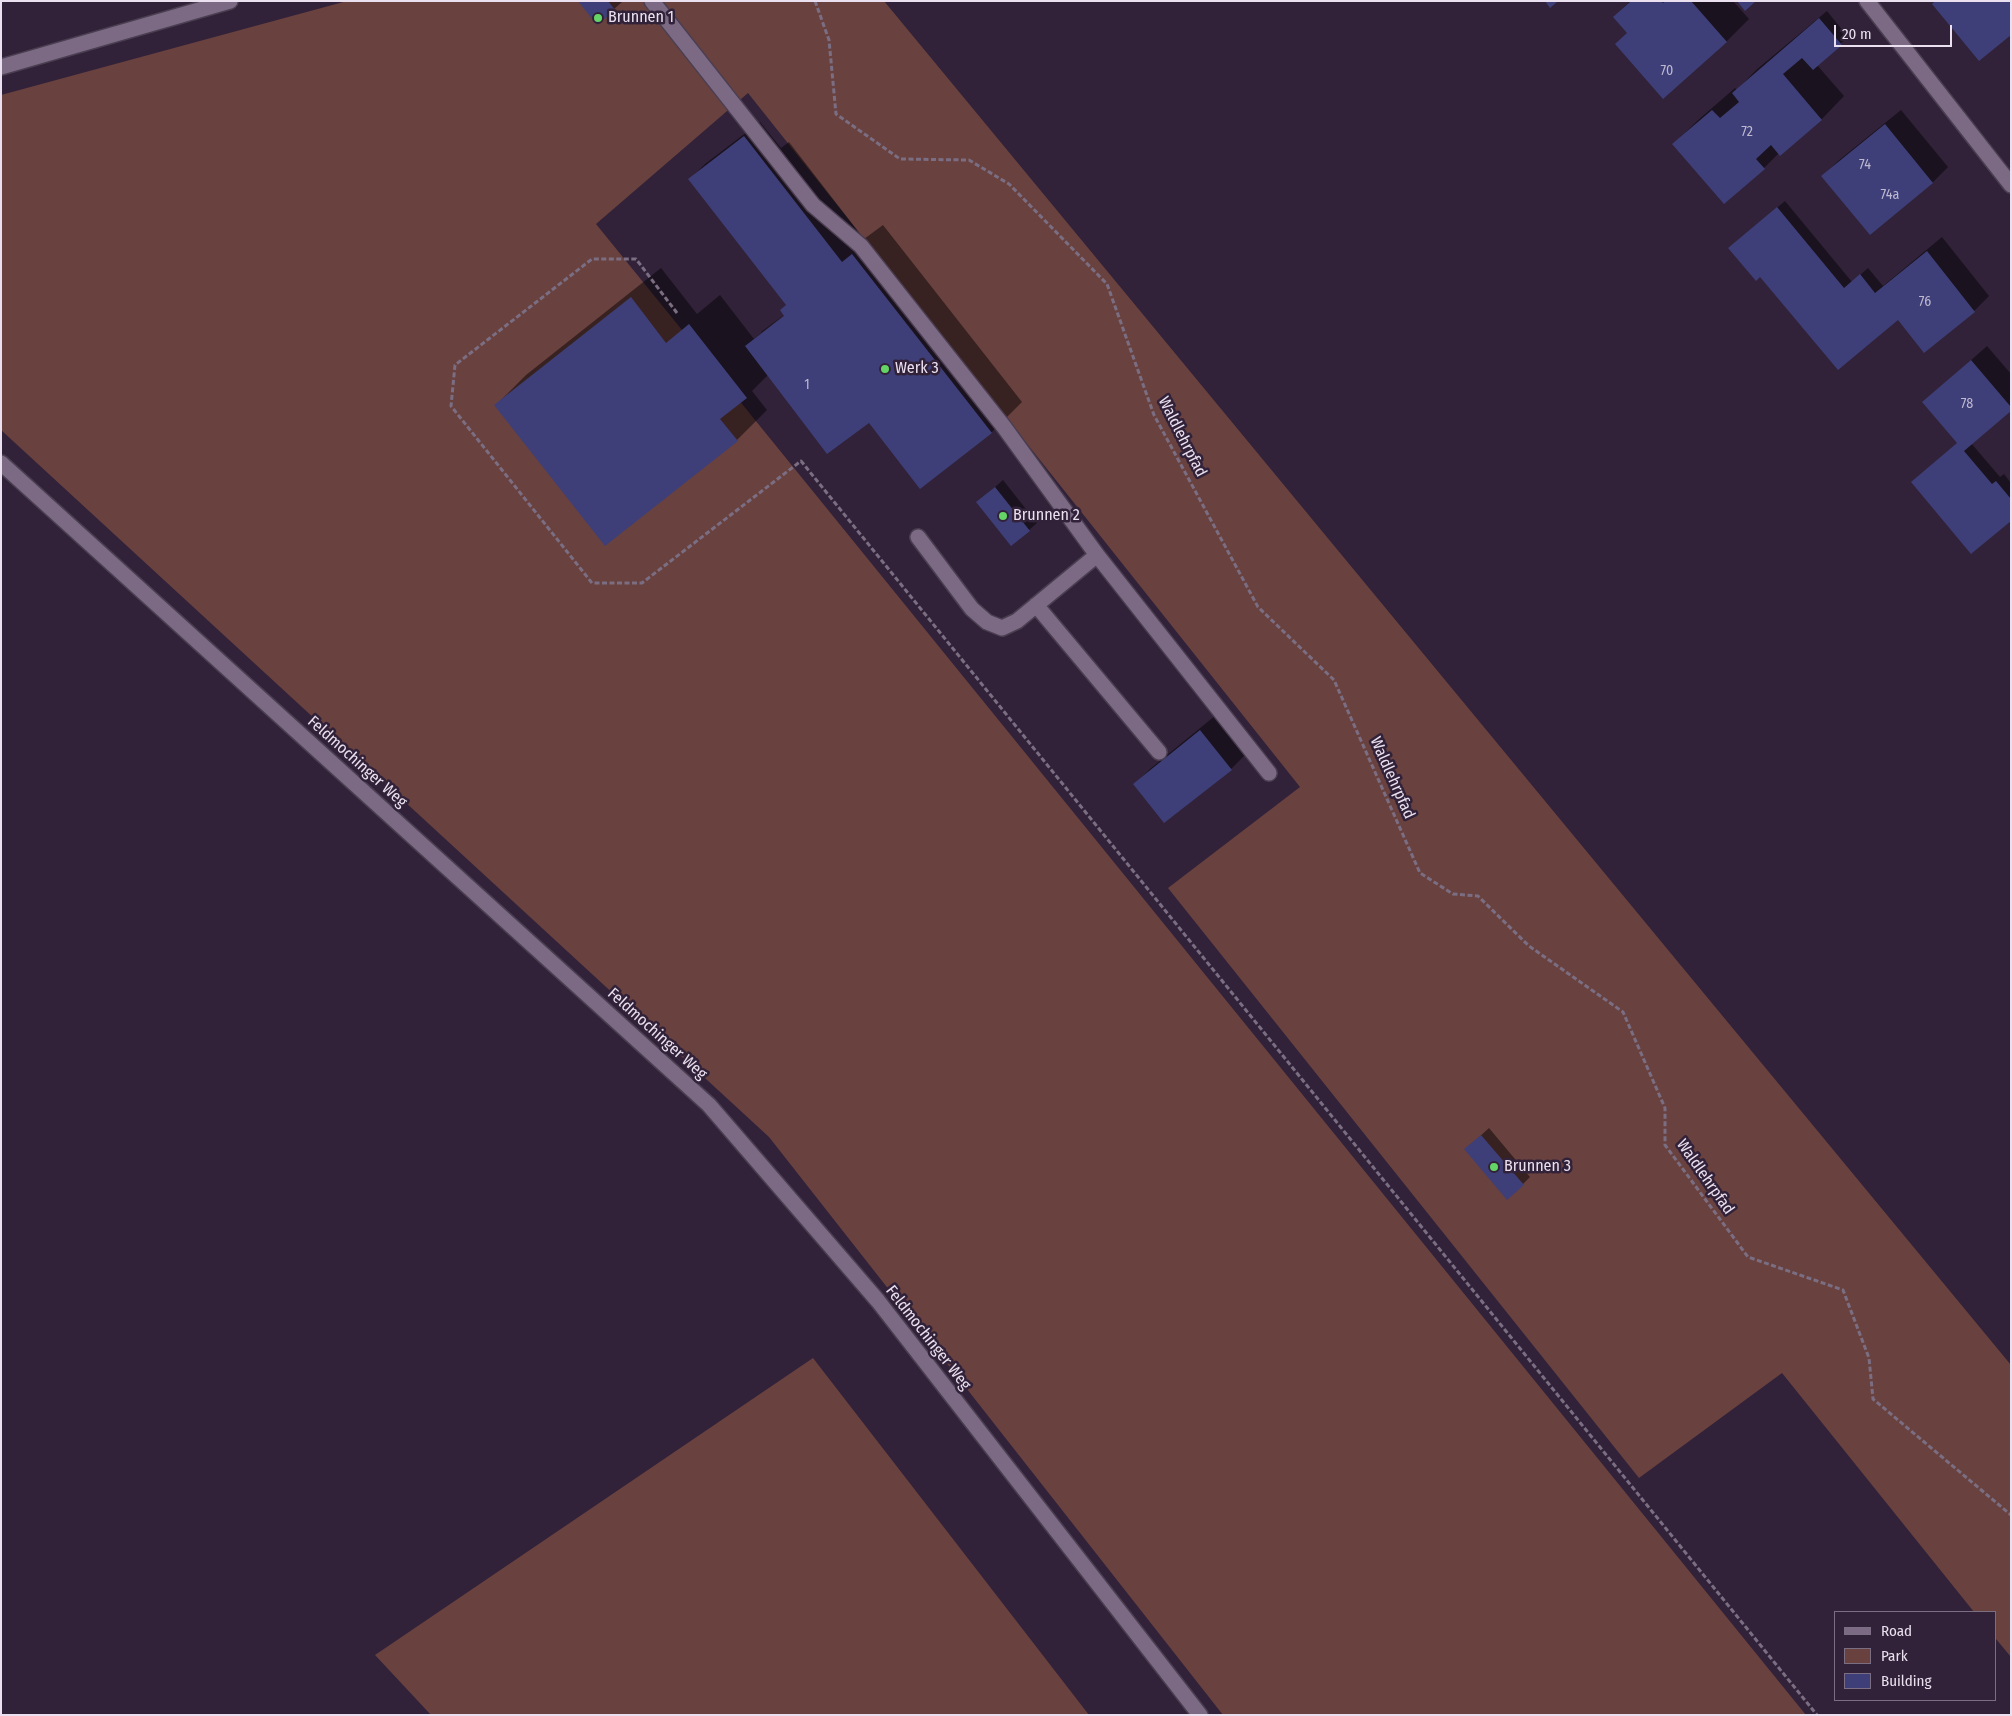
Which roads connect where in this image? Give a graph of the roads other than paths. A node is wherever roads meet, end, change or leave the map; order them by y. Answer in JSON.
{"nodes":[{"id":1,"x":230,"y":1,"type":"edge"},
{"id":2,"x":652,"y":1,"type":"edge"},
{"id":3,"x":1866,"y":1,"type":"edge"},
{"id":4,"x":1,"y":67,"type":"edge"},
{"id":5,"x":2011,"y":185,"type":"edge"},
{"id":6,"x":1,"y":463,"type":"edge"},
{"id":7,"x":918,"y":537,"type":"dead end"},
{"id":8,"x":1097,"y":555,"type":"junction"},
{"id":9,"x":1036,"y":605,"type":"junction"},
{"id":10,"x":1159,"y":752,"type":"dead end"},
{"id":11,"x":1269,"y":773,"type":"dead end"},
{"id":12,"x":1200,"y":1715,"type":"edge"}],
"edges":[{"from":1,"to":4,"type":"street"},
{"from":2,"to":8,"type":"street"},
{"from":3,"to":5,"type":"street"},
{"from":6,"to":12,"type":"street","name":"Feldmochinger Weg"},
{"from":7,"to":9,"type":"street"},
{"from":8,"to":9,"type":"street"},
{"from":8,"to":11,"type":"street"},
{"from":9,"to":10,"type":"street"}]}
